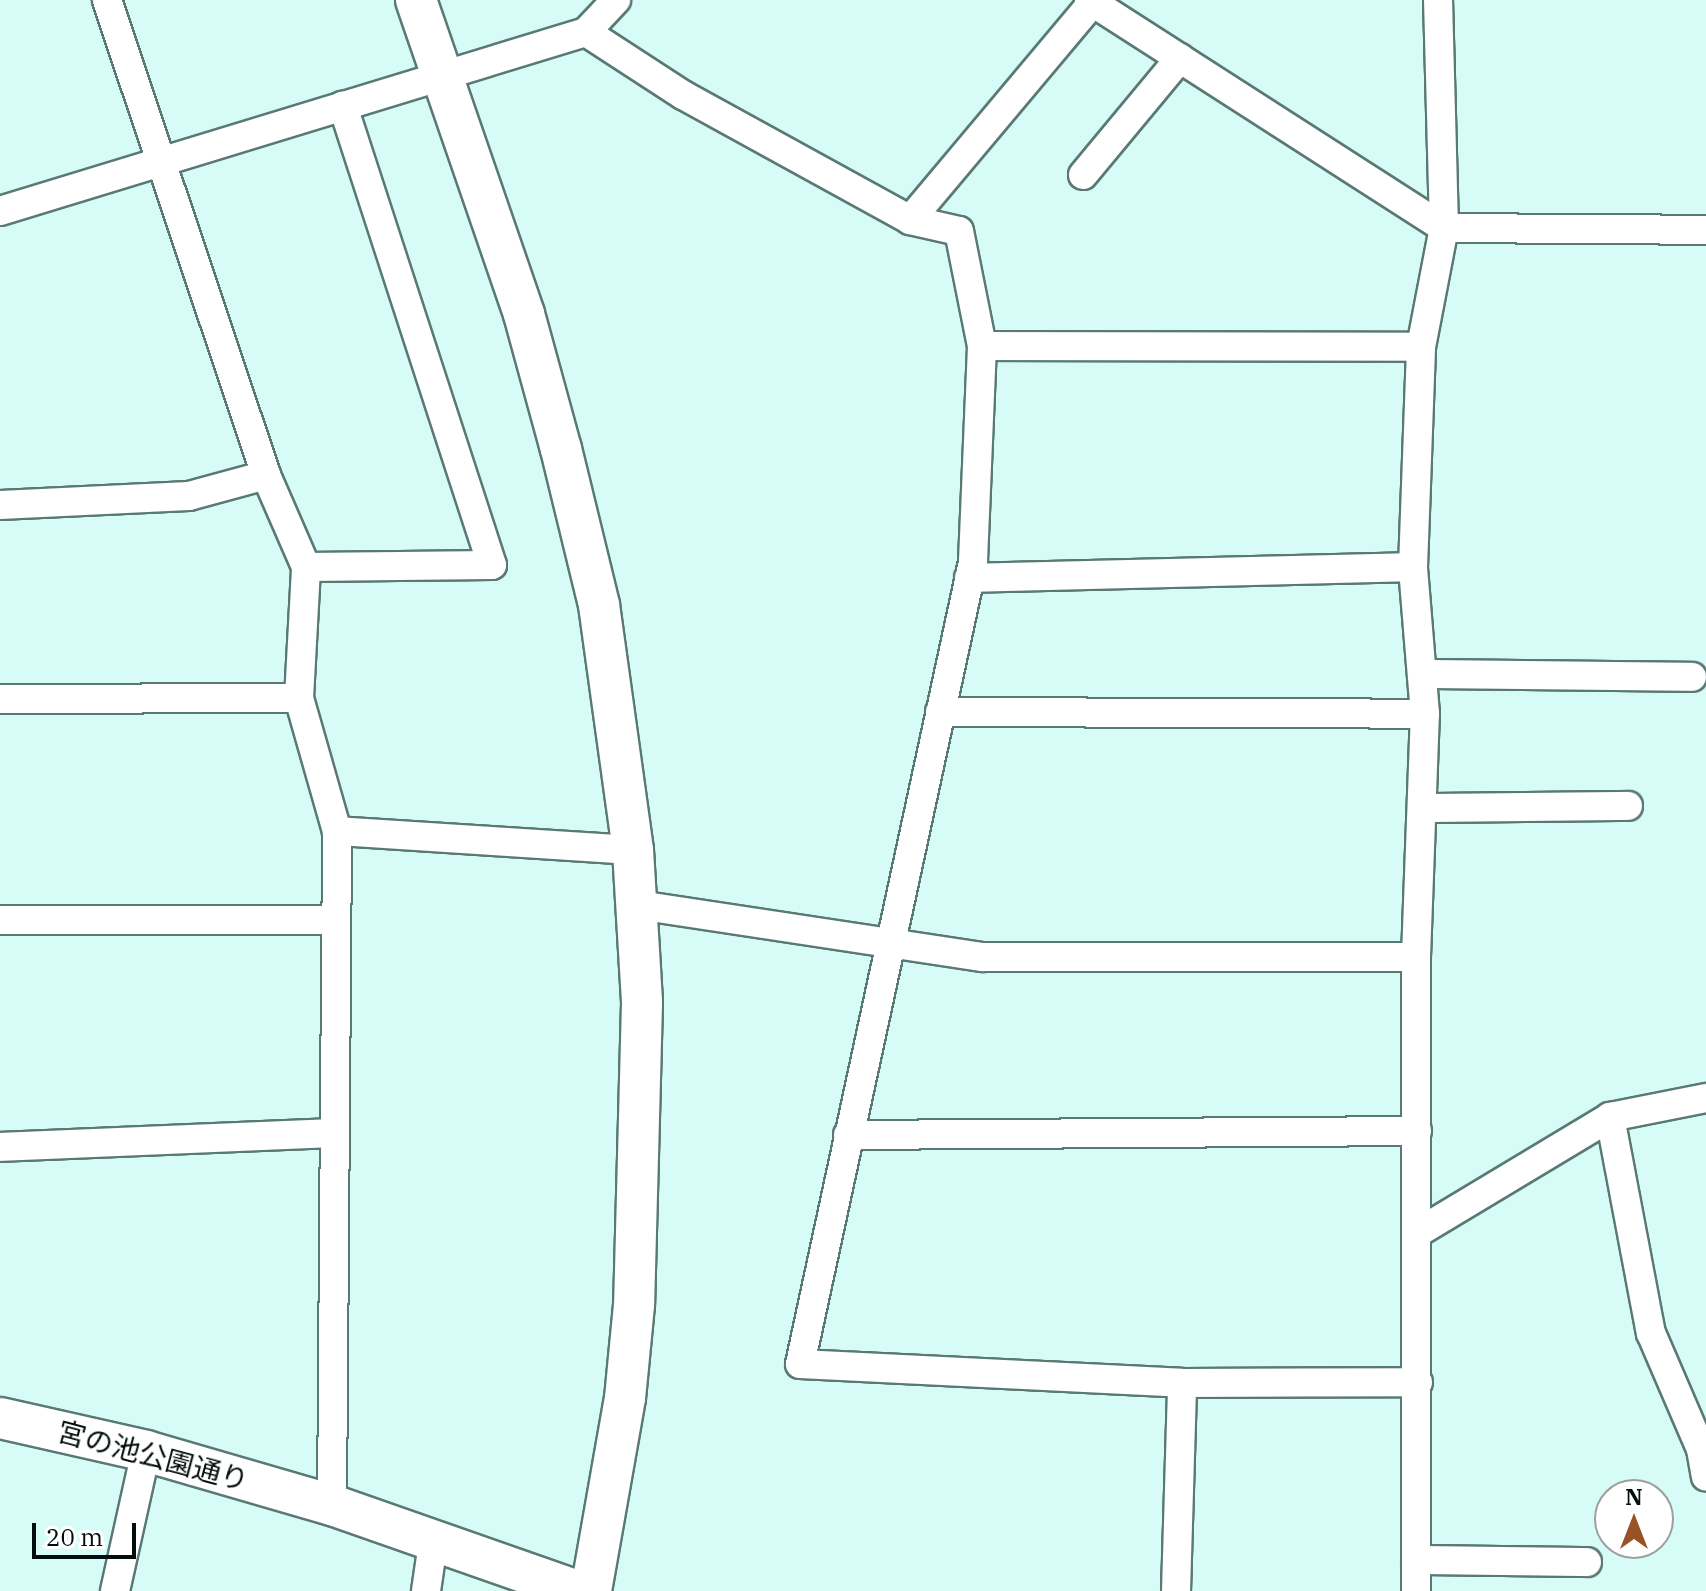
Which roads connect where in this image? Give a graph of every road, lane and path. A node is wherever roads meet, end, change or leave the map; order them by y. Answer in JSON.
{"nodes":[{"id":1,"x":107,"y":0,"type":"edge"},
{"id":2,"x":416,"y":0,"type":"edge"},
{"id":3,"x":616,"y":0,"type":"edge"},
{"id":4,"x":1438,"y":0,"type":"edge"},
{"id":5,"x":1091,"y":1,"type":"edge"},
{"id":6,"x":586,"y":32,"type":"junction"},
{"id":7,"x":1180,"y":58,"type":"junction"},
{"id":8,"x":440,"y":75,"type":"junction"},
{"id":9,"x":343,"y":106,"type":"junction"},
{"id":10,"x":158,"y":160,"type":"junction"},
{"id":11,"x":1083,"y":175,"type":"dead end"},
{"id":12,"x":0,"y":211,"type":"edge"},
{"id":13,"x":910,"y":220,"type":"junction"},
{"id":14,"x":1444,"y":228,"type":"junction"},
{"id":15,"x":1706,"y":230,"type":"edge"},
{"id":16,"x":982,"y":346,"type":"junction"},
{"id":17,"x":1421,"y":347,"type":"junction"},
{"id":18,"x":266,"y":475,"type":"junction"},
{"id":19,"x":0,"y":505,"type":"edge"},
{"id":20,"x":306,"y":567,"type":"junction"},
{"id":21,"x":1413,"y":567,"type":"junction"},
{"id":22,"x":969,"y":578,"type":"junction"},
{"id":23,"x":1422,"y":674,"type":"junction"},
{"id":24,"x":1692,"y":677,"type":"dead end"},
{"id":25,"x":299,"y":698,"type":"junction"},
{"id":26,"x":0,"y":699,"type":"edge"},
{"id":27,"x":940,"y":712,"type":"junction"},
{"id":28,"x":1425,"y":714,"type":"junction"},
{"id":29,"x":1628,"y":806,"type":"dead end"},
{"id":30,"x":1422,"y":808,"type":"junction"},
{"id":31,"x":337,"y":831,"type":"junction"},
{"id":32,"x":633,"y":850,"type":"junction"},
{"id":33,"x":638,"y":905,"type":"junction"},
{"id":34,"x":0,"y":920,"type":"edge"},
{"id":35,"x":335,"y":920,"type":"junction"},
{"id":36,"x":887,"y":946,"type":"junction"},
{"id":37,"x":1416,"y":957,"type":"junction"},
{"id":38,"x":1706,"y":1098,"type":"edge"},
{"id":39,"x":1610,"y":1117,"type":"junction"},
{"id":40,"x":1417,"y":1131,"type":"junction"},
{"id":41,"x":332,"y":1133,"type":"junction"},
{"id":42,"x":848,"y":1135,"type":"junction"},
{"id":43,"x":0,"y":1147,"type":"edge"},
{"id":44,"x":1417,"y":1233,"type":"junction"},
{"id":45,"x":1418,"y":1382,"type":"junction"},
{"id":46,"x":1182,"y":1383,"type":"junction"},
{"id":47,"x":0,"y":1418,"type":"edge"},
{"id":48,"x":146,"y":1451,"type":"junction"},
{"id":49,"x":1706,"y":1477,"type":"edge"},
{"id":50,"x":332,"y":1505,"type":"junction"},
{"id":51,"x":433,"y":1543,"type":"junction"},
{"id":52,"x":1416,"y":1560,"type":"junction"},
{"id":53,"x":1587,"y":1562,"type":"dead end"},
{"id":54,"x":115,"y":1591,"type":"edge"},
{"id":55,"x":426,"y":1591,"type":"edge"},
{"id":56,"x":578,"y":1591,"type":"edge"},
{"id":57,"x":591,"y":1591,"type":"edge"},
{"id":58,"x":1176,"y":1591,"type":"edge"},
{"id":59,"x":1416,"y":1591,"type":"edge"}],
"edges":[{"from":1,"to":10,"type":"street"},
{"from":2,"to":8,"type":"street"},
{"from":3,"to":6,"type":"street"},
{"from":4,"to":14,"type":"street"},
{"from":5,"to":7,"type":"street"},
{"from":5,"to":13,"type":"street"},
{"from":6,"to":8,"type":"street"},
{"from":6,"to":13,"type":"street"},
{"from":7,"to":11,"type":"street"},
{"from":7,"to":14,"type":"street"},
{"from":8,"to":9,"type":"street"},
{"from":8,"to":32,"type":"street"},
{"from":9,"to":10,"type":"street"},
{"from":9,"to":20,"type":"street"},
{"from":10,"to":12,"type":"street"},
{"from":10,"to":18,"type":"street"},
{"from":13,"to":16,"type":"street"},
{"from":14,"to":15,"type":"street"},
{"from":14,"to":17,"type":"street"},
{"from":16,"to":17,"type":"street"},
{"from":16,"to":22,"type":"street"},
{"from":17,"to":21,"type":"street"},
{"from":18,"to":19,"type":"street"},
{"from":18,"to":20,"type":"street"},
{"from":20,"to":25,"type":"street"},
{"from":21,"to":22,"type":"street"},
{"from":21,"to":23,"type":"street"},
{"from":22,"to":27,"type":"street"},
{"from":23,"to":24,"type":"street"},
{"from":23,"to":28,"type":"street"},
{"from":25,"to":26,"type":"street"},
{"from":25,"to":31,"type":"street"},
{"from":27,"to":28,"type":"street"},
{"from":27,"to":36,"type":"street"},
{"from":28,"to":30,"type":"street"},
{"from":29,"to":30,"type":"street"},
{"from":30,"to":37,"type":"street"},
{"from":31,"to":32,"type":"street"},
{"from":31,"to":35,"type":"street"},
{"from":32,"to":33,"type":"street"},
{"from":33,"to":36,"type":"street"},
{"from":33,"to":57,"type":"street"},
{"from":34,"to":35,"type":"street"},
{"from":35,"to":41,"type":"street"},
{"from":36,"to":37,"type":"street"},
{"from":36,"to":42,"type":"street"},
{"from":37,"to":40,"type":"street"},
{"from":38,"to":39,"type":"street"},
{"from":39,"to":44,"type":"street"},
{"from":39,"to":49,"type":"street"},
{"from":40,"to":42,"type":"street"},
{"from":40,"to":44,"type":"street"},
{"from":41,"to":43,"type":"street"},
{"from":41,"to":50,"type":"street"},
{"from":42,"to":46,"type":"street"},
{"from":44,"to":45,"type":"street"},
{"from":45,"to":46,"type":"street"},
{"from":45,"to":52,"type":"street"},
{"from":46,"to":58,"type":"street"},
{"from":47,"to":48,"type":"street","name":"宮の池公園通り"},
{"from":48,"to":50,"type":"street","name":"宮の池公園通り"},
{"from":48,"to":54,"type":"street"},
{"from":50,"to":51,"type":"street","name":"宮の池公園通り"},
{"from":51,"to":55,"type":"street"},
{"from":51,"to":56,"type":"street","name":"宮の池公園通り"},
{"from":52,"to":53,"type":"street"},
{"from":52,"to":59,"type":"street"}]}
